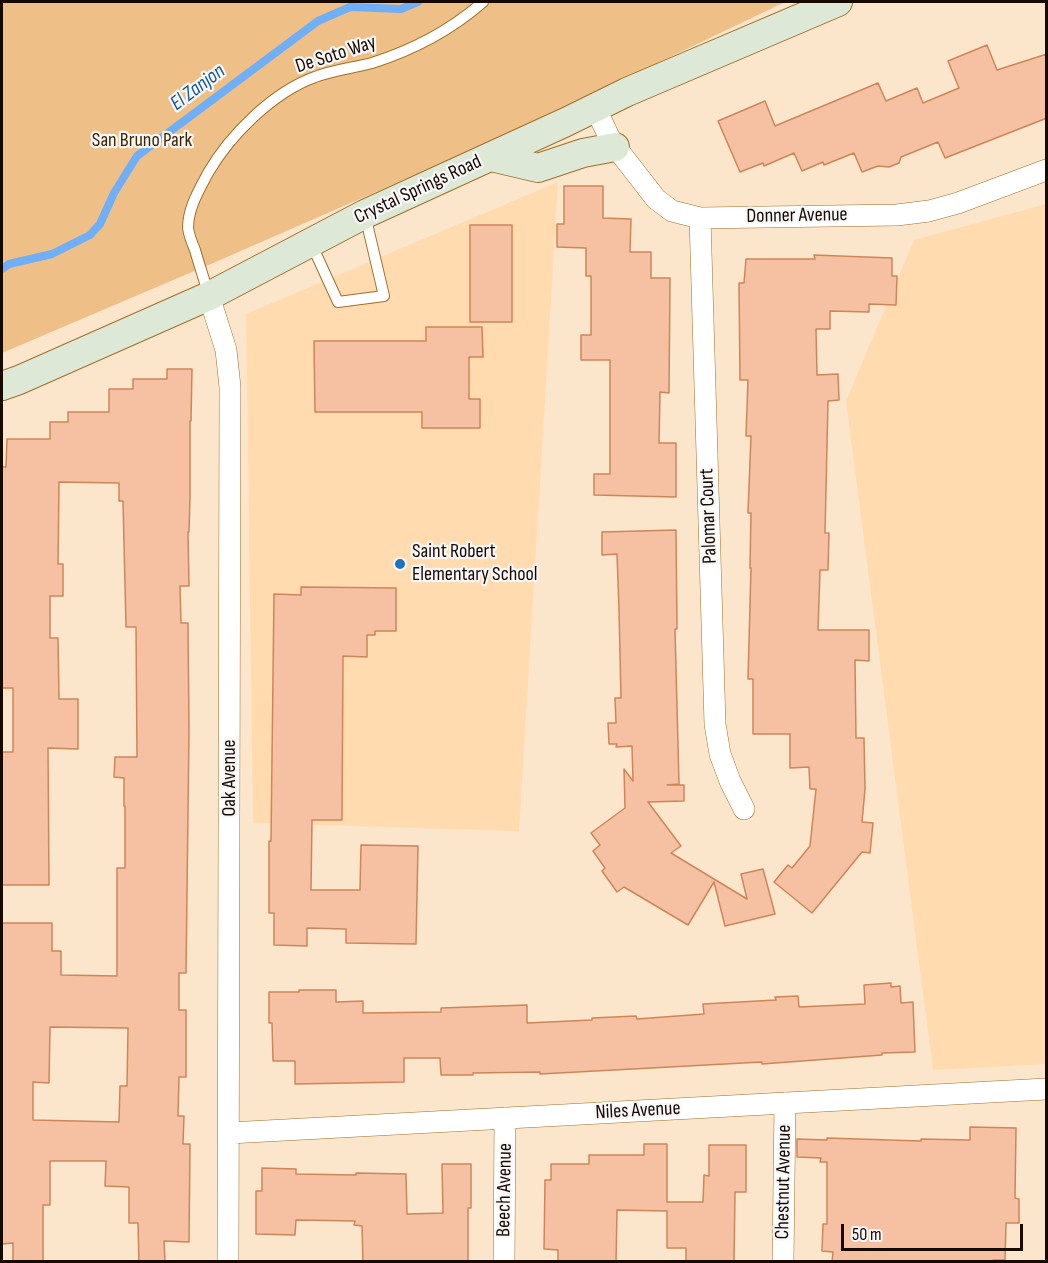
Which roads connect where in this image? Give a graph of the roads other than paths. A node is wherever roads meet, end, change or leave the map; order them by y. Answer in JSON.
{"nodes":[{"id":1,"x":483,"y":2,"type":"edge"},
{"id":2,"x":838,"y":2,"type":"edge"},
{"id":3,"x":595,"y":107,"type":"junction"},
{"id":4,"x":615,"y":147,"type":"junction"},
{"id":5,"x":491,"y":157,"type":"junction"},
{"id":6,"x":1047,"y":170,"type":"edge"},
{"id":7,"x":365,"y":214,"type":"junction"},
{"id":8,"x":700,"y":218,"type":"junction"},
{"id":9,"x":311,"y":242,"type":"junction"},
{"id":10,"x":210,"y":296,"type":"junction"},
{"id":11,"x":2,"y":386,"type":"edge"},
{"id":12,"x":744,"y":809,"type":"dead end"},
{"id":13,"x":1047,"y":1089,"type":"edge"},
{"id":14,"x":785,"y":1103,"type":"junction"},
{"id":15,"x":505,"y":1118,"type":"junction"},
{"id":16,"x":229,"y":1132,"type":"junction"},
{"id":17,"x":228,"y":1262,"type":"edge"},
{"id":18,"x":504,"y":1262,"type":"edge"},
{"id":19,"x":783,"y":1262,"type":"edge"}],
"edges":[{"from":1,"to":10,"type":"lane","name":"De Soto Way"},
{"from":2,"to":3,"type":"main road","name":"Crystal Springs Road"},
{"from":3,"to":4,"type":"street","name":"Donner Avenue"},
{"from":3,"to":5,"type":"main road","name":"Crystal Springs Road"},
{"from":4,"to":5,"type":"main road"},
{"from":4,"to":8,"type":"street","name":"Donner Avenue"},
{"from":5,"to":7,"type":"main road","name":"Crystal Springs Road"},
{"from":6,"to":8,"type":"street","name":"Donner Avenue"},
{"from":7,"to":9,"type":"main road","name":"Crystal Springs Road"},
{"from":7,"to":9,"type":"lane"},
{"from":8,"to":12,"type":"street","name":"Palomar Court"},
{"from":9,"to":10,"type":"main road","name":"Crystal Springs Road"},
{"from":10,"to":11,"type":"main road","name":"Crystal Springs Road"},
{"from":10,"to":16,"type":"street","name":"Oak Avenue"},
{"from":13,"to":14,"type":"street","name":"Niles Avenue"},
{"from":14,"to":15,"type":"street","name":"Niles Avenue"},
{"from":14,"to":19,"type":"street","name":"Chestnut Avenue"},
{"from":15,"to":16,"type":"street","name":"Niles Avenue"},
{"from":15,"to":18,"type":"street","name":"Beech Avenue"},
{"from":16,"to":17,"type":"street","name":"Oak Avenue"}]}
